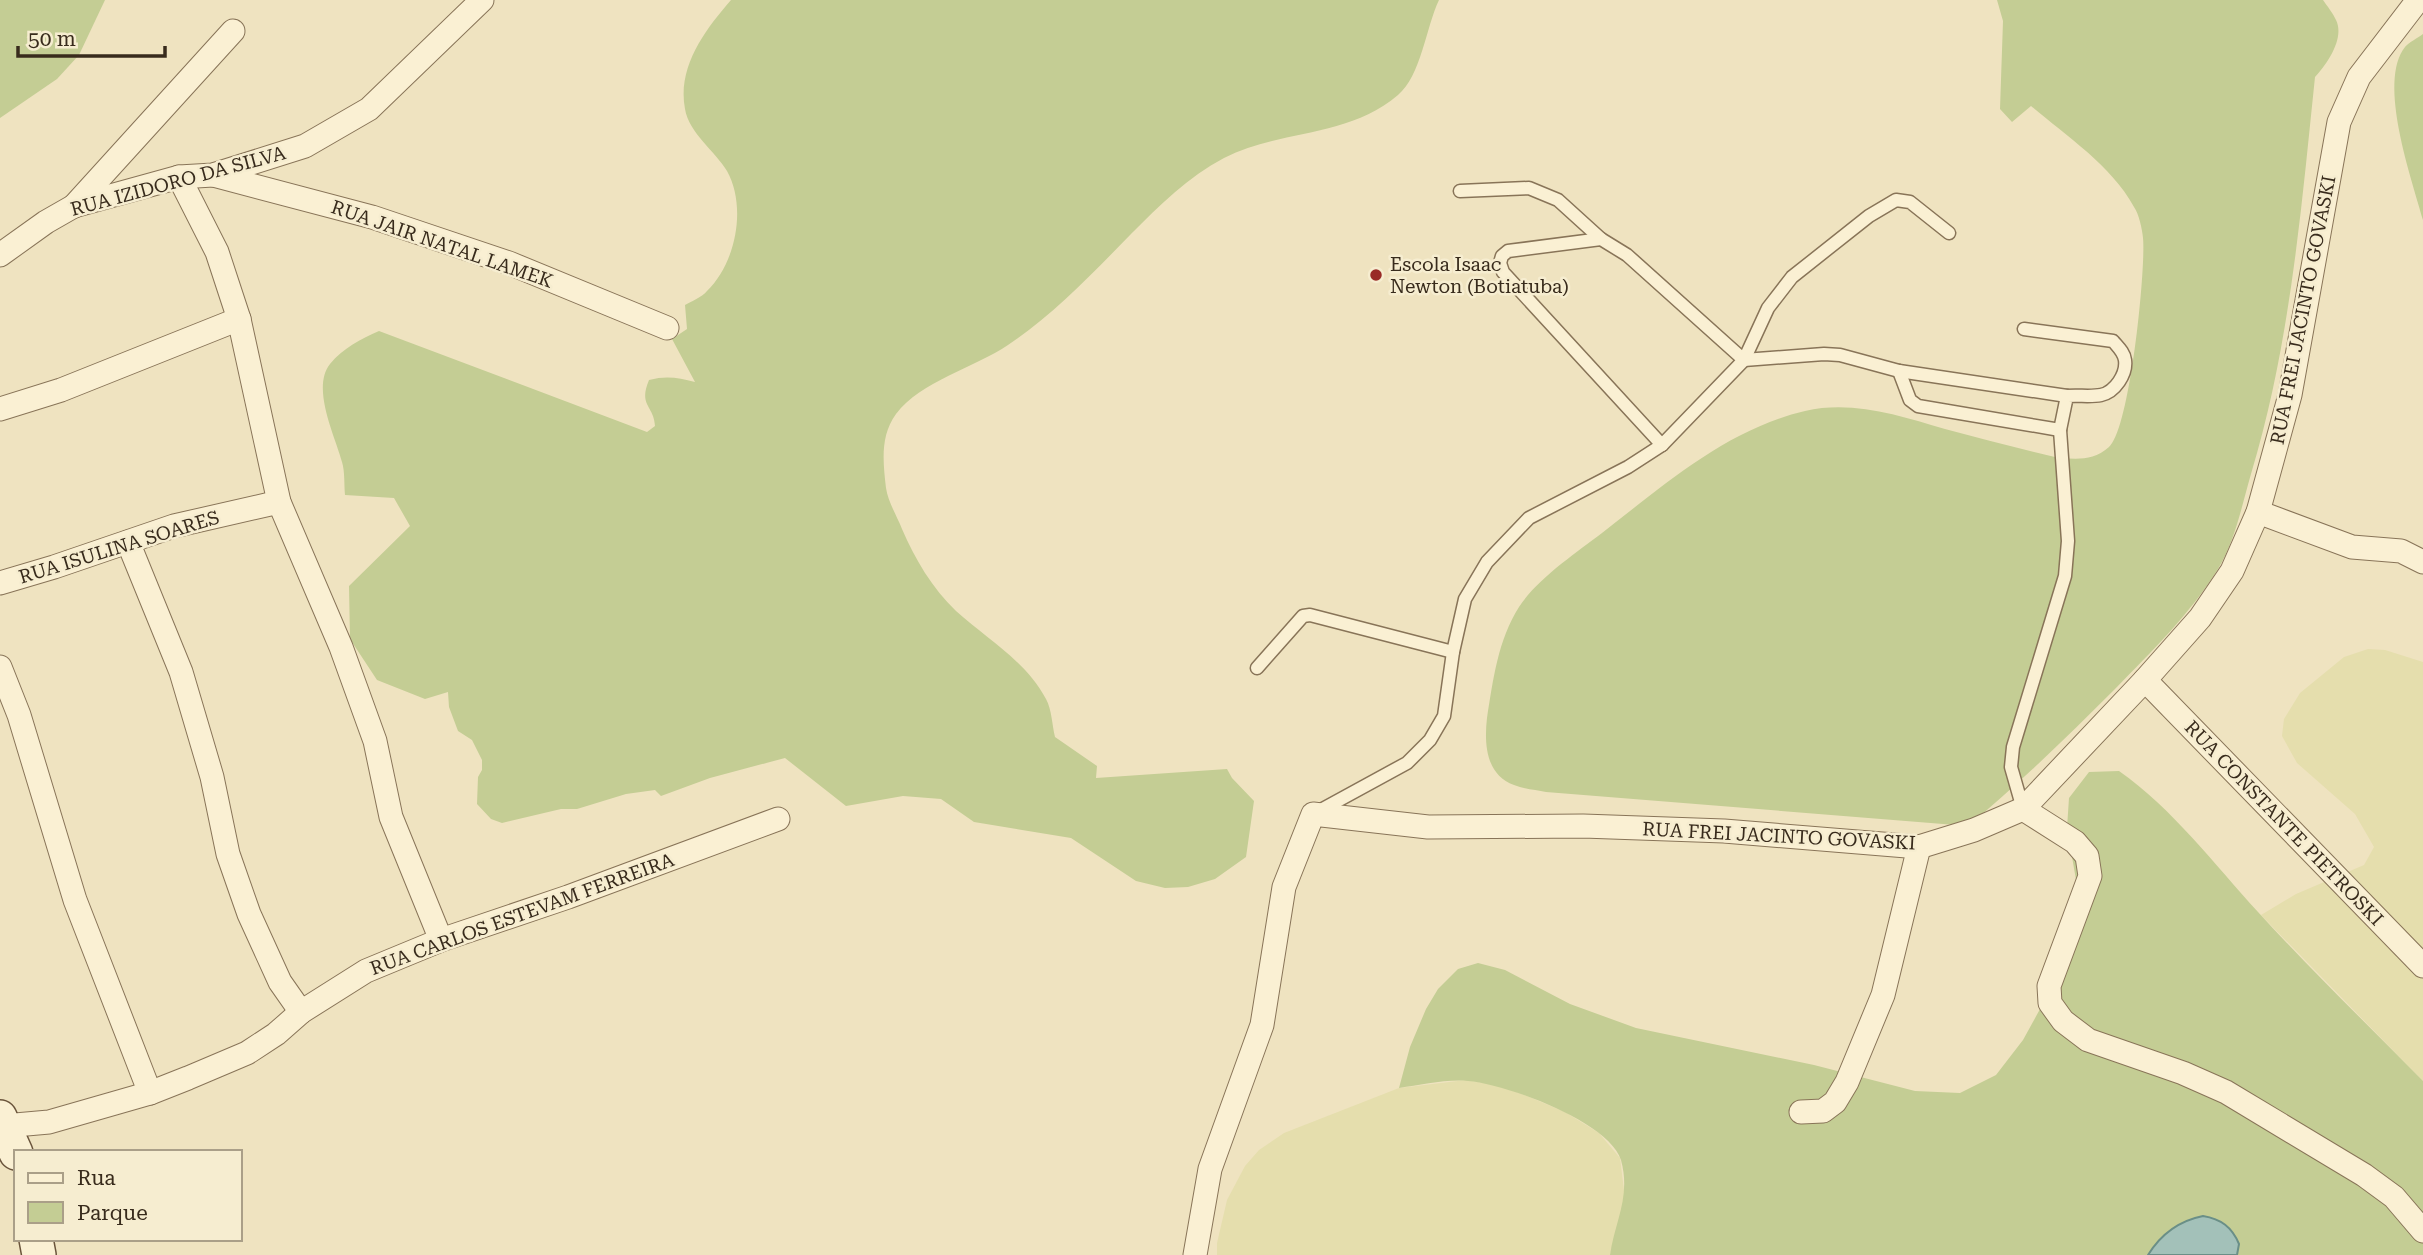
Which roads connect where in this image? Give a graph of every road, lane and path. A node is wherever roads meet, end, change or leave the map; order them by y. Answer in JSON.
{"nodes":[{"id":1,"x":482,"y":0,"type":"edge"},
{"id":2,"x":2418,"y":0,"type":"edge"},
{"id":3,"x":233,"y":31,"type":"dead end"},
{"id":4,"x":213,"y":175,"type":"junction"},
{"id":5,"x":179,"y":177,"type":"junction"},
{"id":6,"x":1460,"y":191,"type":"dead end"},
{"id":7,"x":74,"y":206,"type":"junction"},
{"id":8,"x":1949,"y":233,"type":"dead end"},
{"id":9,"x":1601,"y":239,"type":"junction"},
{"id":10,"x":0,"y":255,"type":"edge"},
{"id":11,"x":239,"y":319,"type":"junction"},
{"id":12,"x":667,"y":328,"type":"dead end"},
{"id":13,"x":2024,"y":329,"type":"dead end"},
{"id":14,"x":1744,"y":360,"type":"junction"},
{"id":15,"x":1899,"y":371,"type":"junction"},
{"id":16,"x":2067,"y":396,"type":"junction"},
{"id":17,"x":0,"y":409,"type":"edge"},
{"id":18,"x":2060,"y":430,"type":"junction"},
{"id":19,"x":1662,"y":445,"type":"junction"},
{"id":20,"x":279,"y":502,"type":"junction"},
{"id":21,"x":2258,"y":512,"type":"junction"},
{"id":22,"x":128,"y":542,"type":"junction"},
{"id":23,"x":2423,"y":562,"type":"edge"},
{"id":24,"x":0,"y":583,"type":"edge"},
{"id":25,"x":1453,"y":652,"type":"junction"},
{"id":26,"x":0,"y":667,"type":"edge"},
{"id":27,"x":1257,"y":668,"type":"dead end"},
{"id":28,"x":2145,"y":680,"type":"junction"},
{"id":29,"x":2023,"y":809,"type":"junction"},
{"id":30,"x":1313,"y":814,"type":"junction"},
{"id":31,"x":778,"y":819,"type":"dead end"},
{"id":32,"x":1919,"y":846,"type":"junction"},
{"id":33,"x":441,"y":940,"type":"junction"},
{"id":34,"x":2423,"y":966,"type":"edge"},
{"id":35,"x":301,"y":1012,"type":"junction"},
{"id":36,"x":150,"y":1093,"type":"junction"},
{"id":37,"x":1801,"y":1112,"type":"dead end"},
{"id":38,"x":7,"y":1132,"type":"edge"},
{"id":39,"x":2423,"y":1231,"type":"edge"},
{"id":40,"x":1195,"y":1255,"type":"edge"}],
"edges":[{"from":1,"to":4,"type":"street","name":"RUA IZIDORO DA SILVA"},
{"from":2,"to":21,"type":"street","name":"RUA FREI JACINTO GOVASKI"},
{"from":3,"to":7,"type":"street"},
{"from":4,"to":5,"type":"street","name":"RUA IZIDORO DA SILVA"},
{"from":4,"to":12,"type":"street","name":"RUA JAIR NATAL LAMEK"},
{"from":5,"to":7,"type":"street","name":"RUA IZIDORO DA SILVA"},
{"from":5,"to":11,"type":"street"},
{"from":6,"to":9,"type":"lane"},
{"from":7,"to":10,"type":"street","name":"RUA IZIDORO DA SILVA"},
{"from":8,"to":14,"type":"lane"},
{"from":9,"to":14,"type":"lane"},
{"from":9,"to":19,"type":"lane"},
{"from":11,"to":17,"type":"street"},
{"from":11,"to":20,"type":"street"},
{"from":13,"to":16,"type":"lane"},
{"from":14,"to":15,"type":"lane"},
{"from":14,"to":19,"type":"lane"},
{"from":15,"to":16,"type":"lane"},
{"from":15,"to":18,"type":"lane"},
{"from":16,"to":18,"type":"lane"},
{"from":18,"to":29,"type":"lane"},
{"from":19,"to":25,"type":"lane"},
{"from":20,"to":22,"type":"street","name":"RUA ISULINA SOARES"},
{"from":20,"to":33,"type":"street"},
{"from":21,"to":23,"type":"street"},
{"from":21,"to":28,"type":"street","name":"RUA FREI JACINTO GOVASKI"},
{"from":22,"to":24,"type":"street","name":"RUA ISULINA SOARES"},
{"from":22,"to":35,"type":"street"},
{"from":25,"to":27,"type":"lane"},
{"from":25,"to":30,"type":"lane"},
{"from":26,"to":36,"type":"street"},
{"from":28,"to":29,"type":"street","name":"RUA FREI JACINTO GOVASKI"},
{"from":28,"to":34,"type":"street","name":"RUA CONSTANTE PIETROSKI"},
{"from":29,"to":32,"type":"street","name":"RUA FREI JACINTO GOVASKI"},
{"from":29,"to":39,"type":"street"},
{"from":30,"to":32,"type":"street","name":"RUA FREI JACINTO GOVASKI"},
{"from":30,"to":40,"type":"street"},
{"from":31,"to":33,"type":"street","name":"RUA CARLOS ESTEVAM FERREIRA"},
{"from":32,"to":37,"type":"street"},
{"from":33,"to":35,"type":"street","name":"RUA CARLOS ESTEVAM FERREIRA"},
{"from":35,"to":36,"type":"street","name":"RUA CARLOS ESTEVAM FERREIRA"},
{"from":36,"to":38,"type":"street","name":"RUA CARLOS ESTEVAM FERREIRA"}]}
